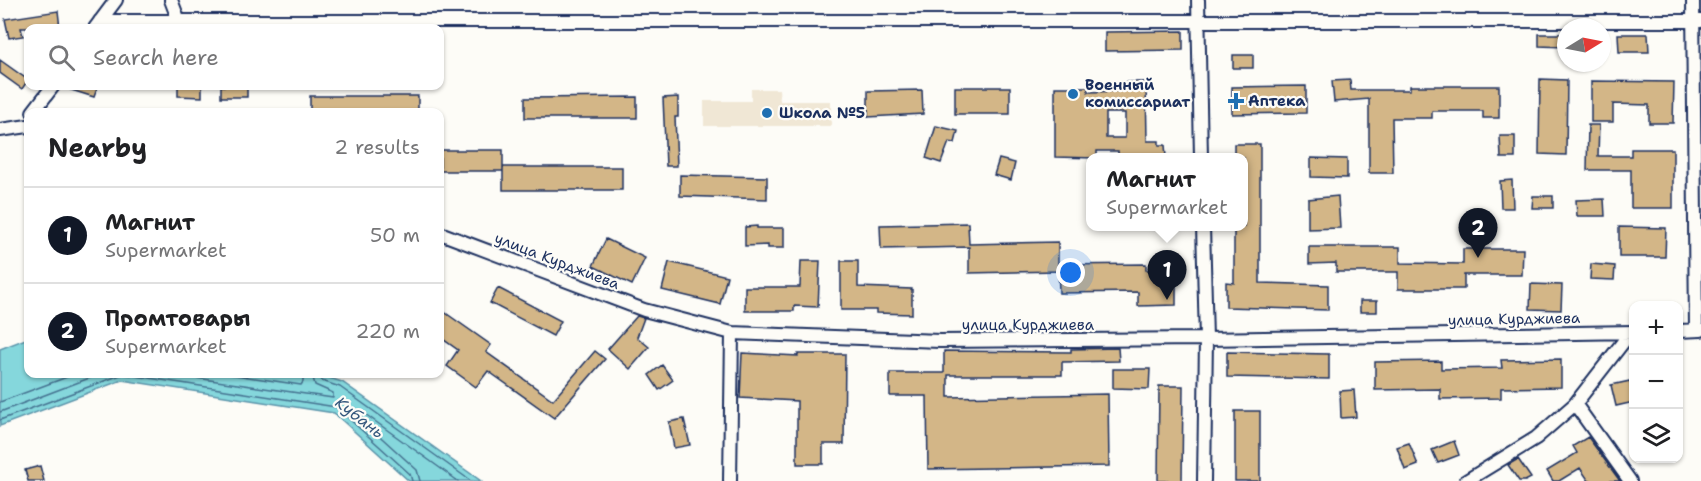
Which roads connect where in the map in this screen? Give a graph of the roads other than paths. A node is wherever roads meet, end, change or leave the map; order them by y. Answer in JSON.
{"nodes":[{"id":1,"x":116,"y":0,"type":"edge"},
{"id":2,"x":171,"y":0,"type":"edge"},
{"id":3,"x":1198,"y":0,"type":"edge"},
{"id":4,"x":1693,"y":0,"type":"edge"},
{"id":5,"x":179,"y":21,"type":"junction"},
{"id":6,"x":1697,"y":21,"type":"edge"},
{"id":7,"x":1198,"y":22,"type":"junction"},
{"id":8,"x":99,"y":24,"type":"edge"},
{"id":9,"x":118,"y":24,"type":"edge"},
{"id":10,"x":50,"y":90,"type":"edge"},
{"id":11,"x":36,"y":108,"type":"edge"},
{"id":12,"x":24,"y":124,"type":"edge"},
{"id":13,"x":0,"y":130,"type":"edge"},
{"id":14,"x":1201,"y":153,"type":"edge"},
{"id":15,"x":1203,"y":231,"type":"edge"},
{"id":16,"x":444,"y":235,"type":"edge"},
{"id":17,"x":1699,"y":330,"type":"edge"},
{"id":18,"x":1683,"y":331,"type":"edge"},
{"id":19,"x":1629,"y":332,"type":"edge"},
{"id":20,"x":732,"y":333,"type":"junction"},
{"id":21,"x":1629,"y":336,"type":"edge"},
{"id":22,"x":1206,"y":339,"type":"junction"},
{"id":23,"x":1575,"y":404,"type":"junction"},
{"id":24,"x":730,"y":481,"type":"edge"},
{"id":25,"x":1204,"y":481,"type":"edge"},
{"id":26,"x":1466,"y":481,"type":"edge"},
{"id":27,"x":1630,"y":481,"type":"edge"}],
"edges":[{"from":1,"to":8,"type":"street"},
{"from":2,"to":5,"type":"street"},
{"from":3,"to":7,"type":"street"},
{"from":4,"to":6,"type":"street"},
{"from":5,"to":7,"type":"street"},
{"from":5,"to":9,"type":"street"},
{"from":6,"to":7,"type":"street"},
{"from":6,"to":17,"type":"street"},
{"from":7,"to":14,"type":"street"},
{"from":10,"to":11,"type":"street"},
{"from":12,"to":13,"type":"street"},
{"from":15,"to":22,"type":"street"},
{"from":16,"to":20,"type":"street","name":"улица Курджиева"},
{"from":17,"to":18,"type":"street"},
{"from":19,"to":22,"type":"street","name":"улица Курджиева"},
{"from":20,"to":22,"type":"street","name":"улица Курджиева"},
{"from":20,"to":24,"type":"street"},
{"from":21,"to":23,"type":"street"},
{"from":22,"to":25,"type":"street"},
{"from":23,"to":26,"type":"street"},
{"from":23,"to":27,"type":"street"}]}
